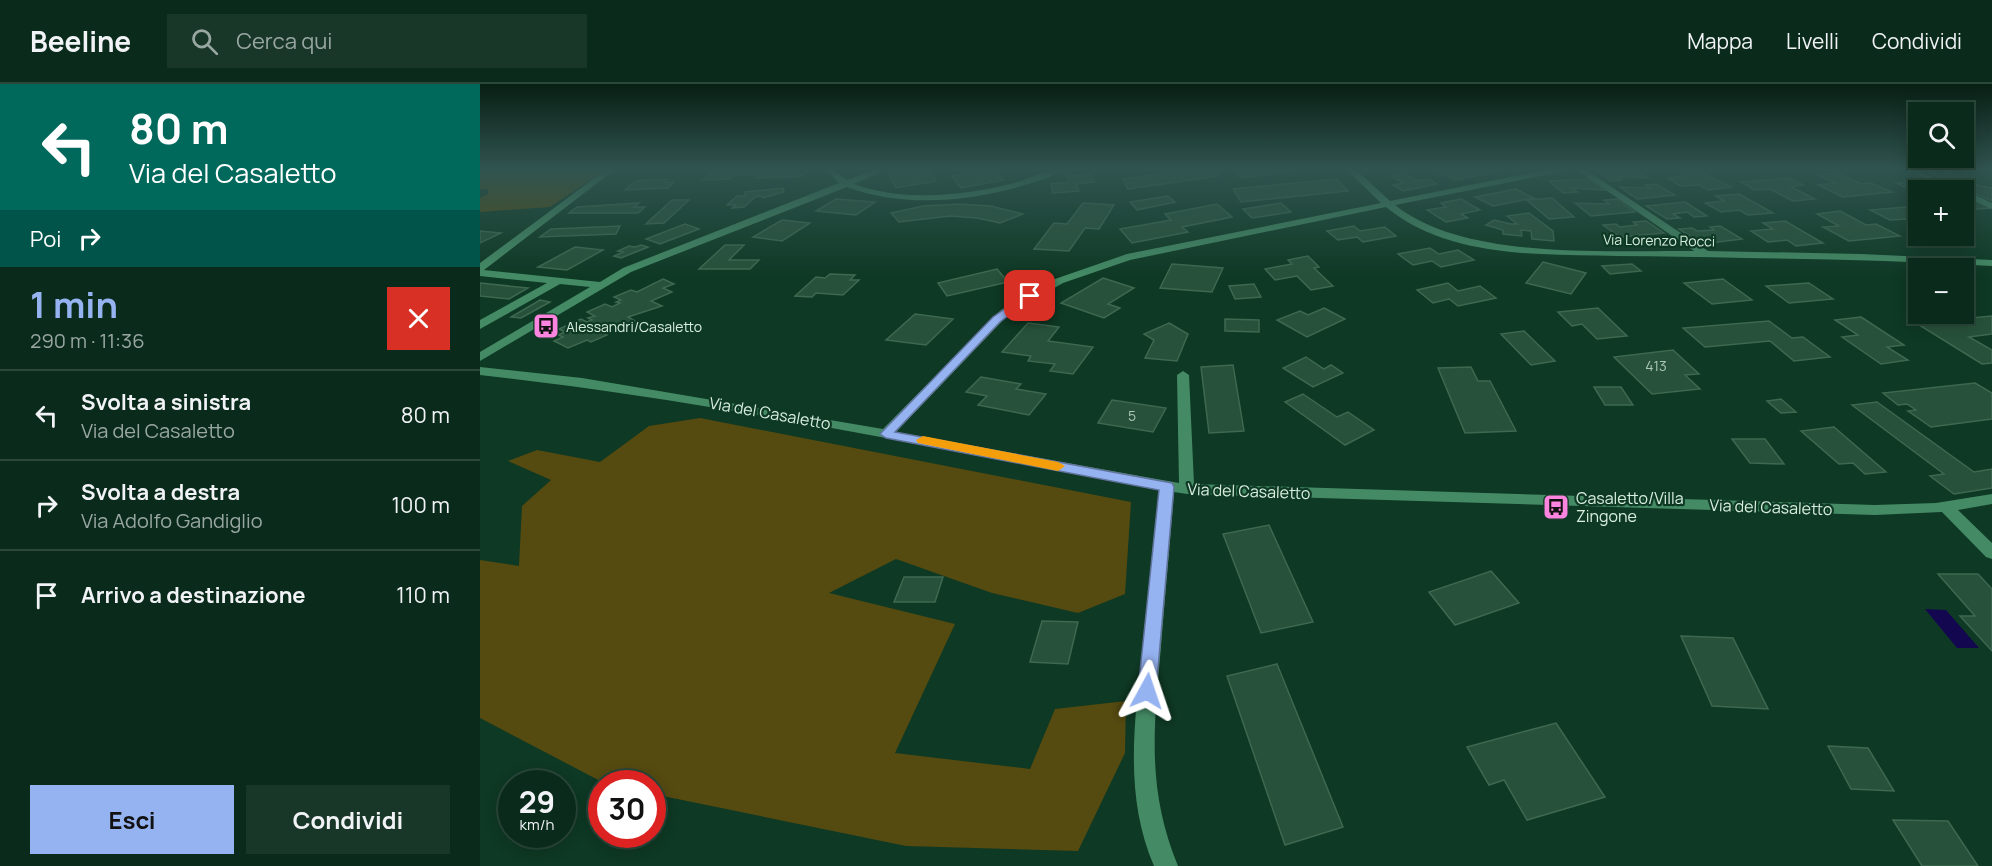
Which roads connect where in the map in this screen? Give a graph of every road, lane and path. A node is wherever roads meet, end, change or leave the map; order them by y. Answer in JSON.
{"nodes":[{"id":1,"x":564,"y":204,"type":"edge"},
{"id":2,"x":790,"y":204,"type":"edge"},
{"id":3,"x":1385,"y":204,"type":"edge"},
{"id":4,"x":1387,"y":204,"type":"edge"},
{"id":5,"x":1632,"y":204,"type":"edge"},
{"id":6,"x":1705,"y":254,"type":"junction"},
{"id":7,"x":1992,"y":263,"type":"edge"},
{"id":8,"x":480,"y":268,"type":"edge"},
{"id":9,"x":480,"y":273,"type":"edge"},
{"id":10,"x":558,"y":281,"type":"junction"},
{"id":11,"x":600,"y":285,"type":"junction"},
{"id":12,"x":480,"y":325,"type":"edge"},
{"id":13,"x":480,"y":357,"type":"edge"},
{"id":14,"x":480,"y":370,"type":"edge"},
{"id":15,"x":1183,"y":375,"type":"dead end"},
{"id":16,"x":886,"y":434,"type":"junction"},
{"id":17,"x":1167,"y":487,"type":"junction"},
{"id":18,"x":1187,"y":489,"type":"junction"},
{"id":19,"x":1992,"y":499,"type":"edge"},
{"id":20,"x":1946,"y":507,"type":"junction"},
{"id":21,"x":1992,"y":553,"type":"edge"},
{"id":22,"x":1166,"y":866,"type":"edge"}],
"edges":[{"from":1,"to":8,"type":"street"},
{"from":2,"to":11,"type":"street"},
{"from":3,"to":16,"type":"street"},
{"from":4,"to":6,"type":"street","name":"Via Lorenzo Rocci"},
{"from":5,"to":6,"type":"street"},
{"from":6,"to":7,"type":"street","name":"Via Lorenzo Rocci"},
{"from":9,"to":10,"type":"street"},
{"from":10,"to":11,"type":"street"},
{"from":10,"to":12,"type":"street"},
{"from":11,"to":13,"type":"street"},
{"from":14,"to":16,"type":"street","name":"Via del Casaletto"},
{"from":15,"to":18,"type":"street"},
{"from":16,"to":17,"type":"street","name":"Via del Casaletto"},
{"from":17,"to":18,"type":"street","name":"Via del Casaletto"},
{"from":17,"to":22,"type":"street"},
{"from":18,"to":20,"type":"street","name":"Via del Casaletto"},
{"from":19,"to":20,"type":"street","name":"Via del Casaletto"},
{"from":20,"to":21,"type":"street"}]}
